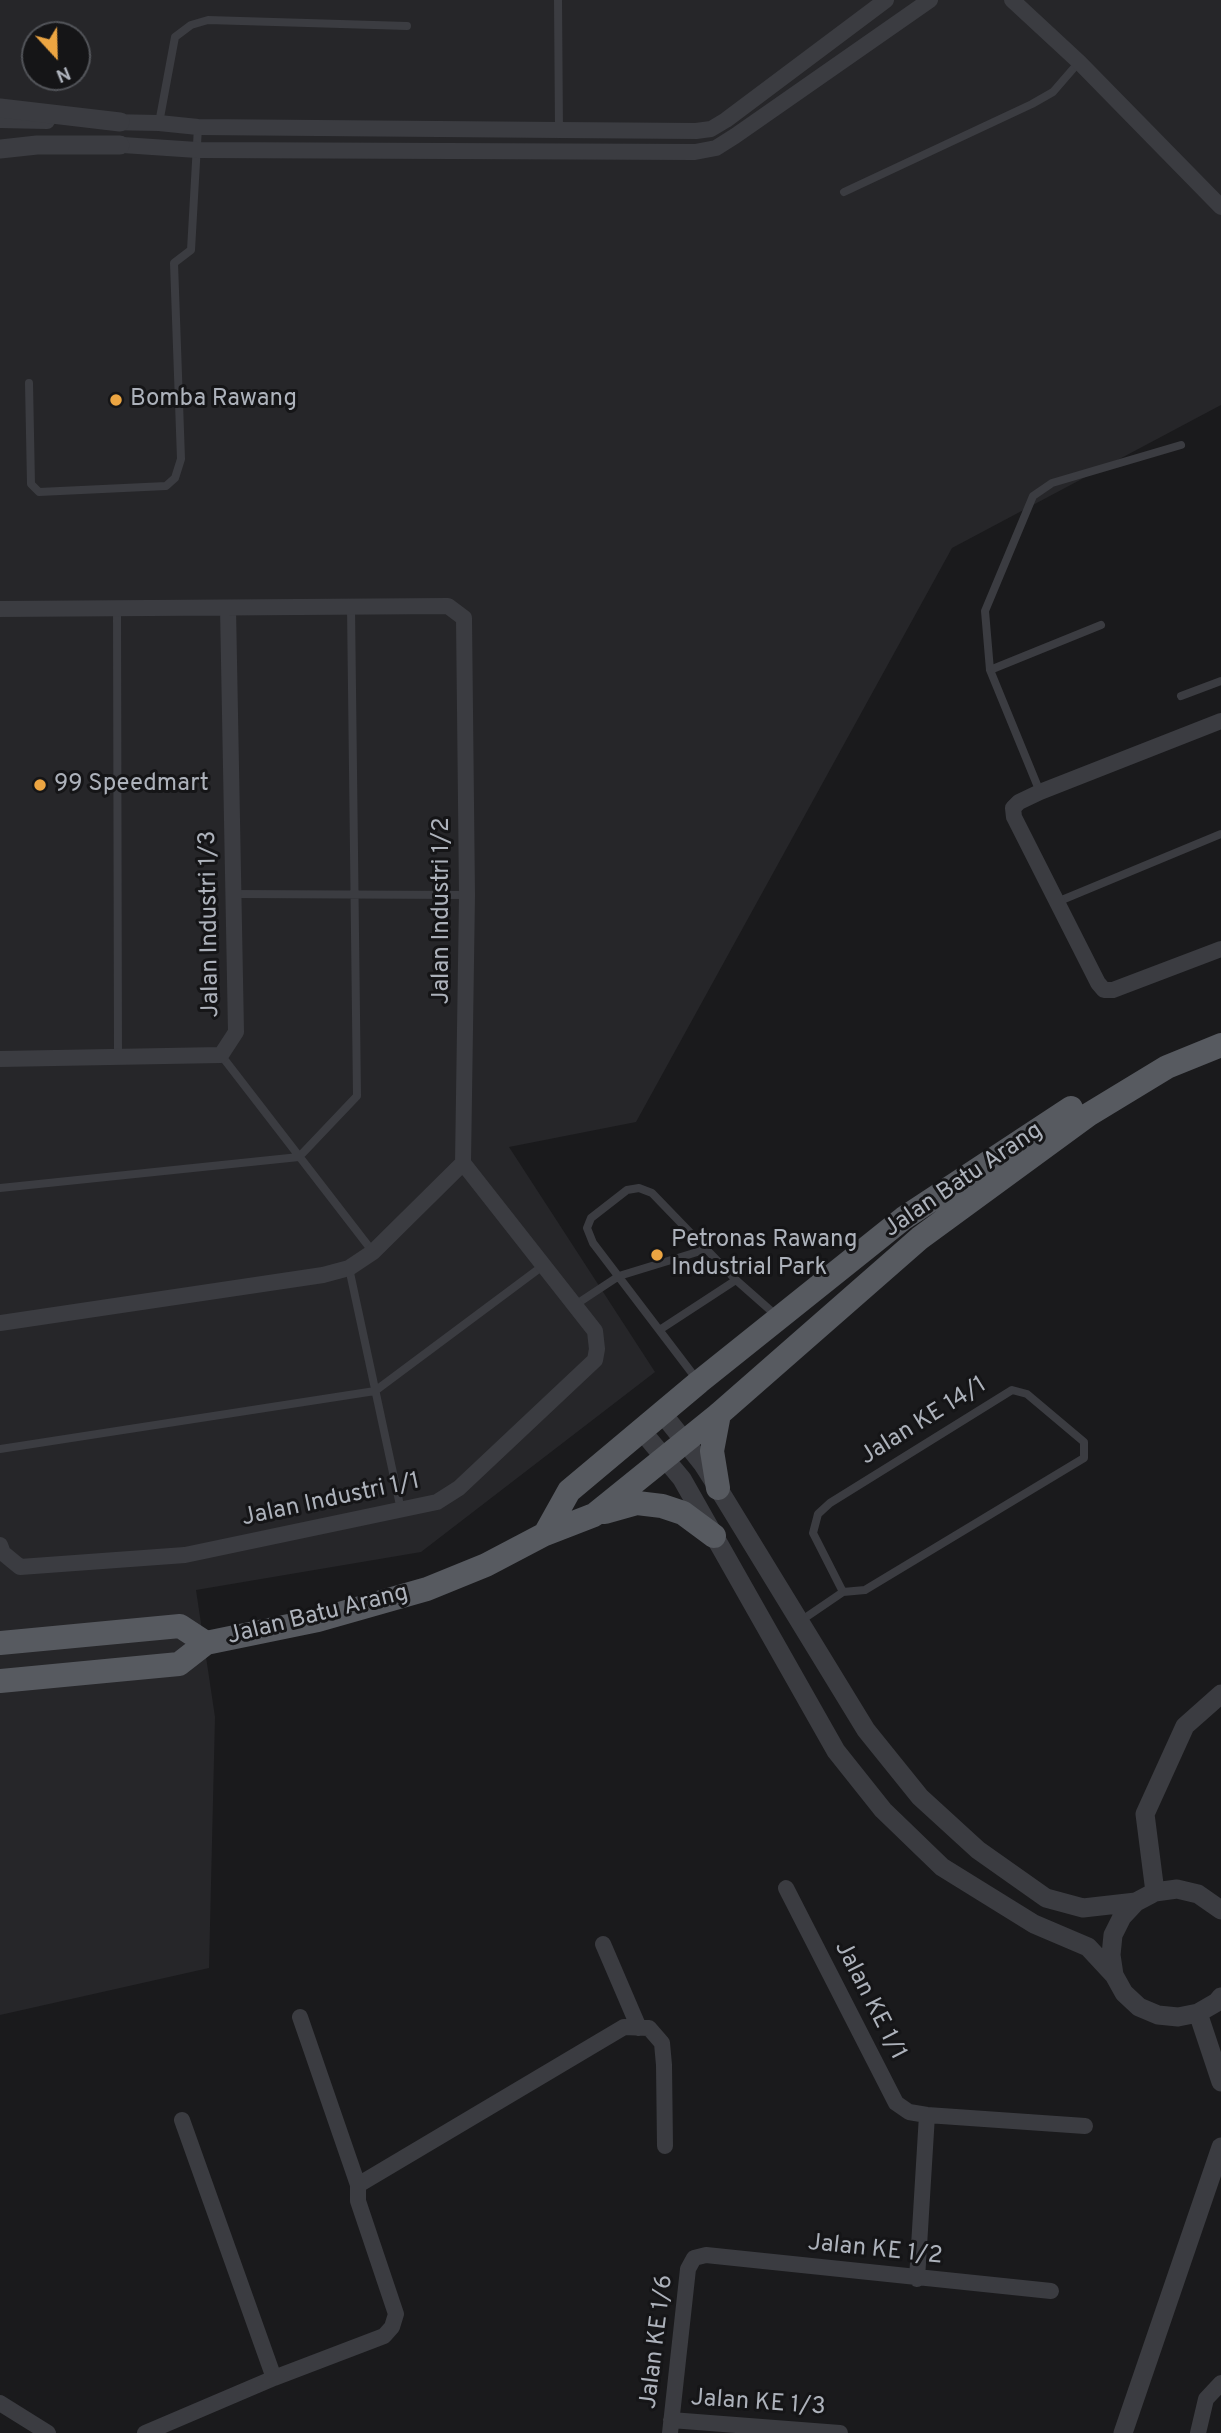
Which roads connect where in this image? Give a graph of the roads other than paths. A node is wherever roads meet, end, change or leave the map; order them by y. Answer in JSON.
{"nodes":[{"id":1,"x":558,"y":0,"type":"edge"},
{"id":2,"x":886,"y":0,"type":"edge"},
{"id":3,"x":930,"y":0,"type":"edge"},
{"id":4,"x":1012,"y":0,"type":"edge"},
{"id":5,"x":407,"y":26,"type":"dead end"},
{"id":6,"x":1079,"y":62,"type":"junction"},
{"id":7,"x":0,"y":108,"type":"edge"},
{"id":8,"x":0,"y":120,"type":"edge"},
{"id":9,"x":120,"y":122,"type":"junction"},
{"id":10,"x":159,"y":123,"type":"junction"},
{"id":11,"x":198,"y":127,"type":"junction"},
{"id":12,"x":559,"y":130,"type":"junction"},
{"id":13,"x":0,"y":142,"type":"edge"},
{"id":14,"x":120,"y":145,"type":"junction"},
{"id":15,"x":0,"y":149,"type":"edge"},
{"id":16,"x":197,"y":150,"type":"junction"},
{"id":17,"x":844,"y":192,"type":"dead end"},
{"id":18,"x":1221,"y":207,"type":"edge"},
{"id":19,"x":29,"y":383,"type":"dead end"},
{"id":20,"x":1181,"y":445,"type":"dead end"},
{"id":21,"x":351,"y":607,"type":"junction"},
{"id":22,"x":117,"y":608,"type":"junction"},
{"id":23,"x":228,"y":608,"type":"junction"},
{"id":24,"x":0,"y":609,"type":"edge"},
{"id":25,"x":1101,"y":625,"type":"dead end"},
{"id":26,"x":990,"y":670,"type":"junction"},
{"id":27,"x":1221,"y":681,"type":"edge"},
{"id":28,"x":1181,"y":696,"type":"dead end"},
{"id":29,"x":1221,"y":721,"type":"edge"},
{"id":30,"x":1040,"y":792,"type":"junction"},
{"id":31,"x":1221,"y":834,"type":"edge"},
{"id":32,"x":233,"y":894,"type":"junction"},
{"id":33,"x":355,"y":895,"type":"junction"},
{"id":34,"x":467,"y":895,"type":"junction"},
{"id":35,"x":1057,"y":902,"type":"junction"},
{"id":36,"x":1221,"y":949,"type":"edge"},
{"id":37,"x":1221,"y":1027,"type":"edge"},
{"id":38,"x":1221,"y":1045,"type":"edge"},
{"id":39,"x":221,"y":1055,"type":"junction"},
{"id":40,"x":118,"y":1057,"type":"junction"},
{"id":41,"x":0,"y":1059,"type":"edge"},
{"id":42,"x":299,"y":1157,"type":"junction"},
{"id":43,"x":463,"y":1163,"type":"junction"},
{"id":44,"x":0,"y":1188,"type":"edge"},
{"id":45,"x":707,"y":1249,"type":"junction"},
{"id":46,"x":373,"y":1252,"type":"junction"},
{"id":47,"x":544,"y":1265,"type":"junction"},
{"id":48,"x":349,"y":1268,"type":"junction"},
{"id":49,"x":619,"y":1276,"type":"junction"},
{"id":50,"x":736,"y":1280,"type":"junction"},
{"id":51,"x":575,"y":1305,"type":"junction"},
{"id":52,"x":780,"y":1319,"type":"junction"},
{"id":53,"x":0,"y":1323,"type":"edge"},
{"id":54,"x":661,"y":1329,"type":"junction"},
{"id":55,"x":699,"y":1382,"type":"junction"},
{"id":56,"x":375,"y":1391,"type":"junction"},
{"id":57,"x":662,"y":1413,"type":"junction"},
{"id":58,"x":719,"y":1414,"type":"junction"},
{"id":59,"x":642,"y":1430,"type":"junction"},
{"id":60,"x":685,"y":1443,"type":"junction"},
{"id":61,"x":0,"y":1448,"type":"edge"},
{"id":62,"x":665,"y":1459,"type":"junction"},
{"id":63,"x":718,"y":1488,"type":"junction"},
{"id":64,"x":401,"y":1510,"type":"junction"},
{"id":65,"x":594,"y":1515,"type":"junction"},
{"id":66,"x":545,"y":1534,"type":"junction"},
{"id":67,"x":714,"y":1536,"type":"junction"},
{"id":68,"x":0,"y":1545,"type":"edge"},
{"id":69,"x":843,"y":1592,"type":"junction"},
{"id":70,"x":799,"y":1622,"type":"junction"},
{"id":71,"x":8,"y":1639,"type":"edge"},
{"id":72,"x":206,"y":1643,"type":"junction"},
{"id":73,"x":0,"y":1681,"type":"edge"},
{"id":74,"x":1221,"y":1694,"type":"edge"},
{"id":75,"x":786,"y":1888,"type":"dead end"},
{"id":76,"x":1155,"y":1892,"type":"junction"},
{"id":77,"x":1136,"y":1902,"type":"junction"},
{"id":78,"x":1221,"y":1910,"type":"edge"},
{"id":79,"x":603,"y":1944,"type":"dead end"},
{"id":80,"x":1114,"y":1975,"type":"junction"},
{"id":81,"x":1221,"y":1997,"type":"edge"},
{"id":82,"x":1198,"y":2013,"type":"junction"},
{"id":83,"x":300,"y":2017,"type":"dead end"},
{"id":84,"x":639,"y":2028,"type":"junction"},
{"id":85,"x":1221,"y":2082,"type":"edge"},
{"id":86,"x":927,"y":2115,"type":"junction"},
{"id":87,"x":182,"y":2120,"type":"dead end"},
{"id":88,"x":1086,"y":2126,"type":"dead end"},
{"id":89,"x":665,"y":2147,"type":"dead end"},
{"id":90,"x":1221,"y":2147,"type":"edge"},
{"id":91,"x":358,"y":2185,"type":"junction"},
{"id":92,"x":694,"y":2258,"type":"joint"},
{"id":93,"x":918,"y":2278,"type":"junction"},
{"id":94,"x":1051,"y":2291,"type":"dead end"},
{"id":95,"x":274,"y":2378,"type":"junction"},
{"id":96,"x":1221,"y":2383,"type":"edge"},
{"id":97,"x":0,"y":2403,"type":"edge"},
{"id":98,"x":671,"y":2426,"type":"edge"},
{"id":99,"x":48,"y":2433,"type":"edge"},
{"id":100,"x":145,"y":2433,"type":"edge"},
{"id":101,"x":840,"y":2433,"type":"edge"},
{"id":102,"x":1123,"y":2433,"type":"edge"},
{"id":103,"x":1198,"y":2433,"type":"edge"}],
"edges":[{"from":1,"to":12,"type":"lane"},
{"from":2,"to":12,"type":"street"},
{"from":3,"to":16,"type":"street"},
{"from":4,"to":6,"type":"street"},
{"from":5,"to":10,"type":"lane"},
{"from":6,"to":17,"type":"lane"},
{"from":6,"to":18,"type":"street"},
{"from":7,"to":9,"type":"street"},
{"from":8,"to":9,"type":"street"},
{"from":9,"to":10,"type":"street"},
{"from":10,"to":11,"type":"street"},
{"from":11,"to":12,"type":"street"},
{"from":11,"to":16,"type":"lane"},
{"from":13,"to":14,"type":"street"},
{"from":14,"to":15,"type":"street"},
{"from":14,"to":16,"type":"street"},
{"from":16,"to":19,"type":"lane"},
{"from":20,"to":26,"type":"lane"},
{"from":21,"to":23,"type":"street","name":"Jalan Industri 1/2"},
{"from":21,"to":33,"type":"lane"},
{"from":21,"to":34,"type":"street","name":"Jalan Industri 1/2"},
{"from":22,"to":23,"type":"street","name":"Jalan Industri 1/2"},
{"from":22,"to":24,"type":"street","name":"Jalan Industri 1/2"},
{"from":22,"to":40,"type":"lane"},
{"from":23,"to":32,"type":"street","name":"Jalan Industri 1/3"},
{"from":25,"to":26,"type":"lane"},
{"from":26,"to":30,"type":"lane"},
{"from":27,"to":28,"type":"lane"},
{"from":29,"to":30,"type":"street"},
{"from":30,"to":35,"type":"street"},
{"from":31,"to":35,"type":"lane"},
{"from":32,"to":33,"type":"lane"},
{"from":32,"to":39,"type":"street","name":"Jalan Industri 1/3"},
{"from":33,"to":34,"type":"lane"},
{"from":33,"to":42,"type":"lane"},
{"from":34,"to":43,"type":"street","name":"Jalan Industri 1/2"},
{"from":35,"to":36,"type":"street"},
{"from":37,"to":52,"type":"main road","name":"Jalan Batu Arang"},
{"from":38,"to":58,"type":"main road","name":"Jalan Batu Arang"},
{"from":39,"to":40,"type":"street"},
{"from":39,"to":42,"type":"lane"},
{"from":40,"to":41,"type":"street"},
{"from":42,"to":44,"type":"lane"},
{"from":42,"to":46,"type":"lane"},
{"from":43,"to":46,"type":"street"},
{"from":43,"to":47,"type":"street","name":"Jalan Industri 1/1"},
{"from":45,"to":49,"type":"lane"},
{"from":45,"to":49,"type":"lane"},
{"from":45,"to":50,"type":"lane"},
{"from":46,"to":48,"type":"street"},
{"from":47,"to":51,"type":"street","name":"Jalan Industri 1/1"},
{"from":47,"to":56,"type":"lane"},
{"from":48,"to":53,"type":"street"},
{"from":48,"to":56,"type":"lane"},
{"from":49,"to":51,"type":"lane"},
{"from":49,"to":54,"type":"lane"},
{"from":50,"to":52,"type":"lane"},
{"from":50,"to":54,"type":"lane"},
{"from":51,"to":64,"type":"street","name":"Jalan Industri 1/1"},
{"from":52,"to":55,"type":"main road","name":"Jalan Batu Arang"},
{"from":54,"to":55,"type":"lane"},
{"from":55,"to":57,"type":"main road","name":"Jalan Batu Arang"},
{"from":56,"to":61,"type":"lane"},
{"from":56,"to":64,"type":"lane"},
{"from":57,"to":59,"type":"main road","name":"Jalan Batu Arang"},
{"from":57,"to":60,"type":"street"},
{"from":58,"to":60,"type":"main road","name":"Jalan Batu Arang"},
{"from":58,"to":63,"type":"main road"},
{"from":59,"to":62,"type":"street"},
{"from":59,"to":66,"type":"main road","name":"Jalan Batu Arang"},
{"from":60,"to":62,"type":"main road","name":"Jalan Batu Arang"},
{"from":60,"to":63,"type":"street"},
{"from":62,"to":65,"type":"main road","name":"Jalan Batu Arang"},
{"from":62,"to":67,"type":"street"},
{"from":63,"to":70,"type":"street"},
{"from":64,"to":68,"type":"street","name":"Jalan Industri 1/1"},
{"from":65,"to":66,"type":"main road","name":"Jalan Batu Arang"},
{"from":65,"to":67,"type":"main road"},
{"from":66,"to":72,"type":"main road","name":"Jalan Batu Arang"},
{"from":67,"to":80,"type":"street"},
{"from":69,"to":69,"type":"lane","name":"Jalan KE 14/1"},
{"from":69,"to":70,"type":"lane","name":"Jalan KE 14/1"},
{"from":70,"to":77,"type":"street"},
{"from":71,"to":72,"type":"main road","name":"Jalan Batu Arang"},
{"from":72,"to":73,"type":"main road"},
{"from":74,"to":76,"type":"street"},
{"from":75,"to":86,"type":"street","name":"Jalan KE 1/1"},
{"from":76,"to":77,"type":"street"},
{"from":76,"to":78,"type":"street"},
{"from":77,"to":80,"type":"street"},
{"from":79,"to":84,"type":"street"},
{"from":80,"to":82,"type":"street"},
{"from":81,"to":82,"type":"street"},
{"from":82,"to":85,"type":"street"},
{"from":83,"to":91,"type":"street"},
{"from":84,"to":89,"type":"street"},
{"from":84,"to":91,"type":"street"},
{"from":86,"to":88,"type":"street","name":"Jalan KE 1/1"},
{"from":86,"to":93,"type":"street"},
{"from":87,"to":95,"type":"street"},
{"from":90,"to":102,"type":"street"},
{"from":91,"to":95,"type":"street"},
{"from":92,"to":93,"type":"street","name":"Jalan KE 1/2"},
{"from":92,"to":98,"type":"street","name":"Jalan KE 1/6"},
{"from":93,"to":94,"type":"street","name":"Jalan KE 1/2"},
{"from":95,"to":100,"type":"street"},
{"from":96,"to":103,"type":"street"},
{"from":97,"to":99,"type":"street"},
{"from":98,"to":101,"type":"street","name":"Jalan KE 1/3"}]}
